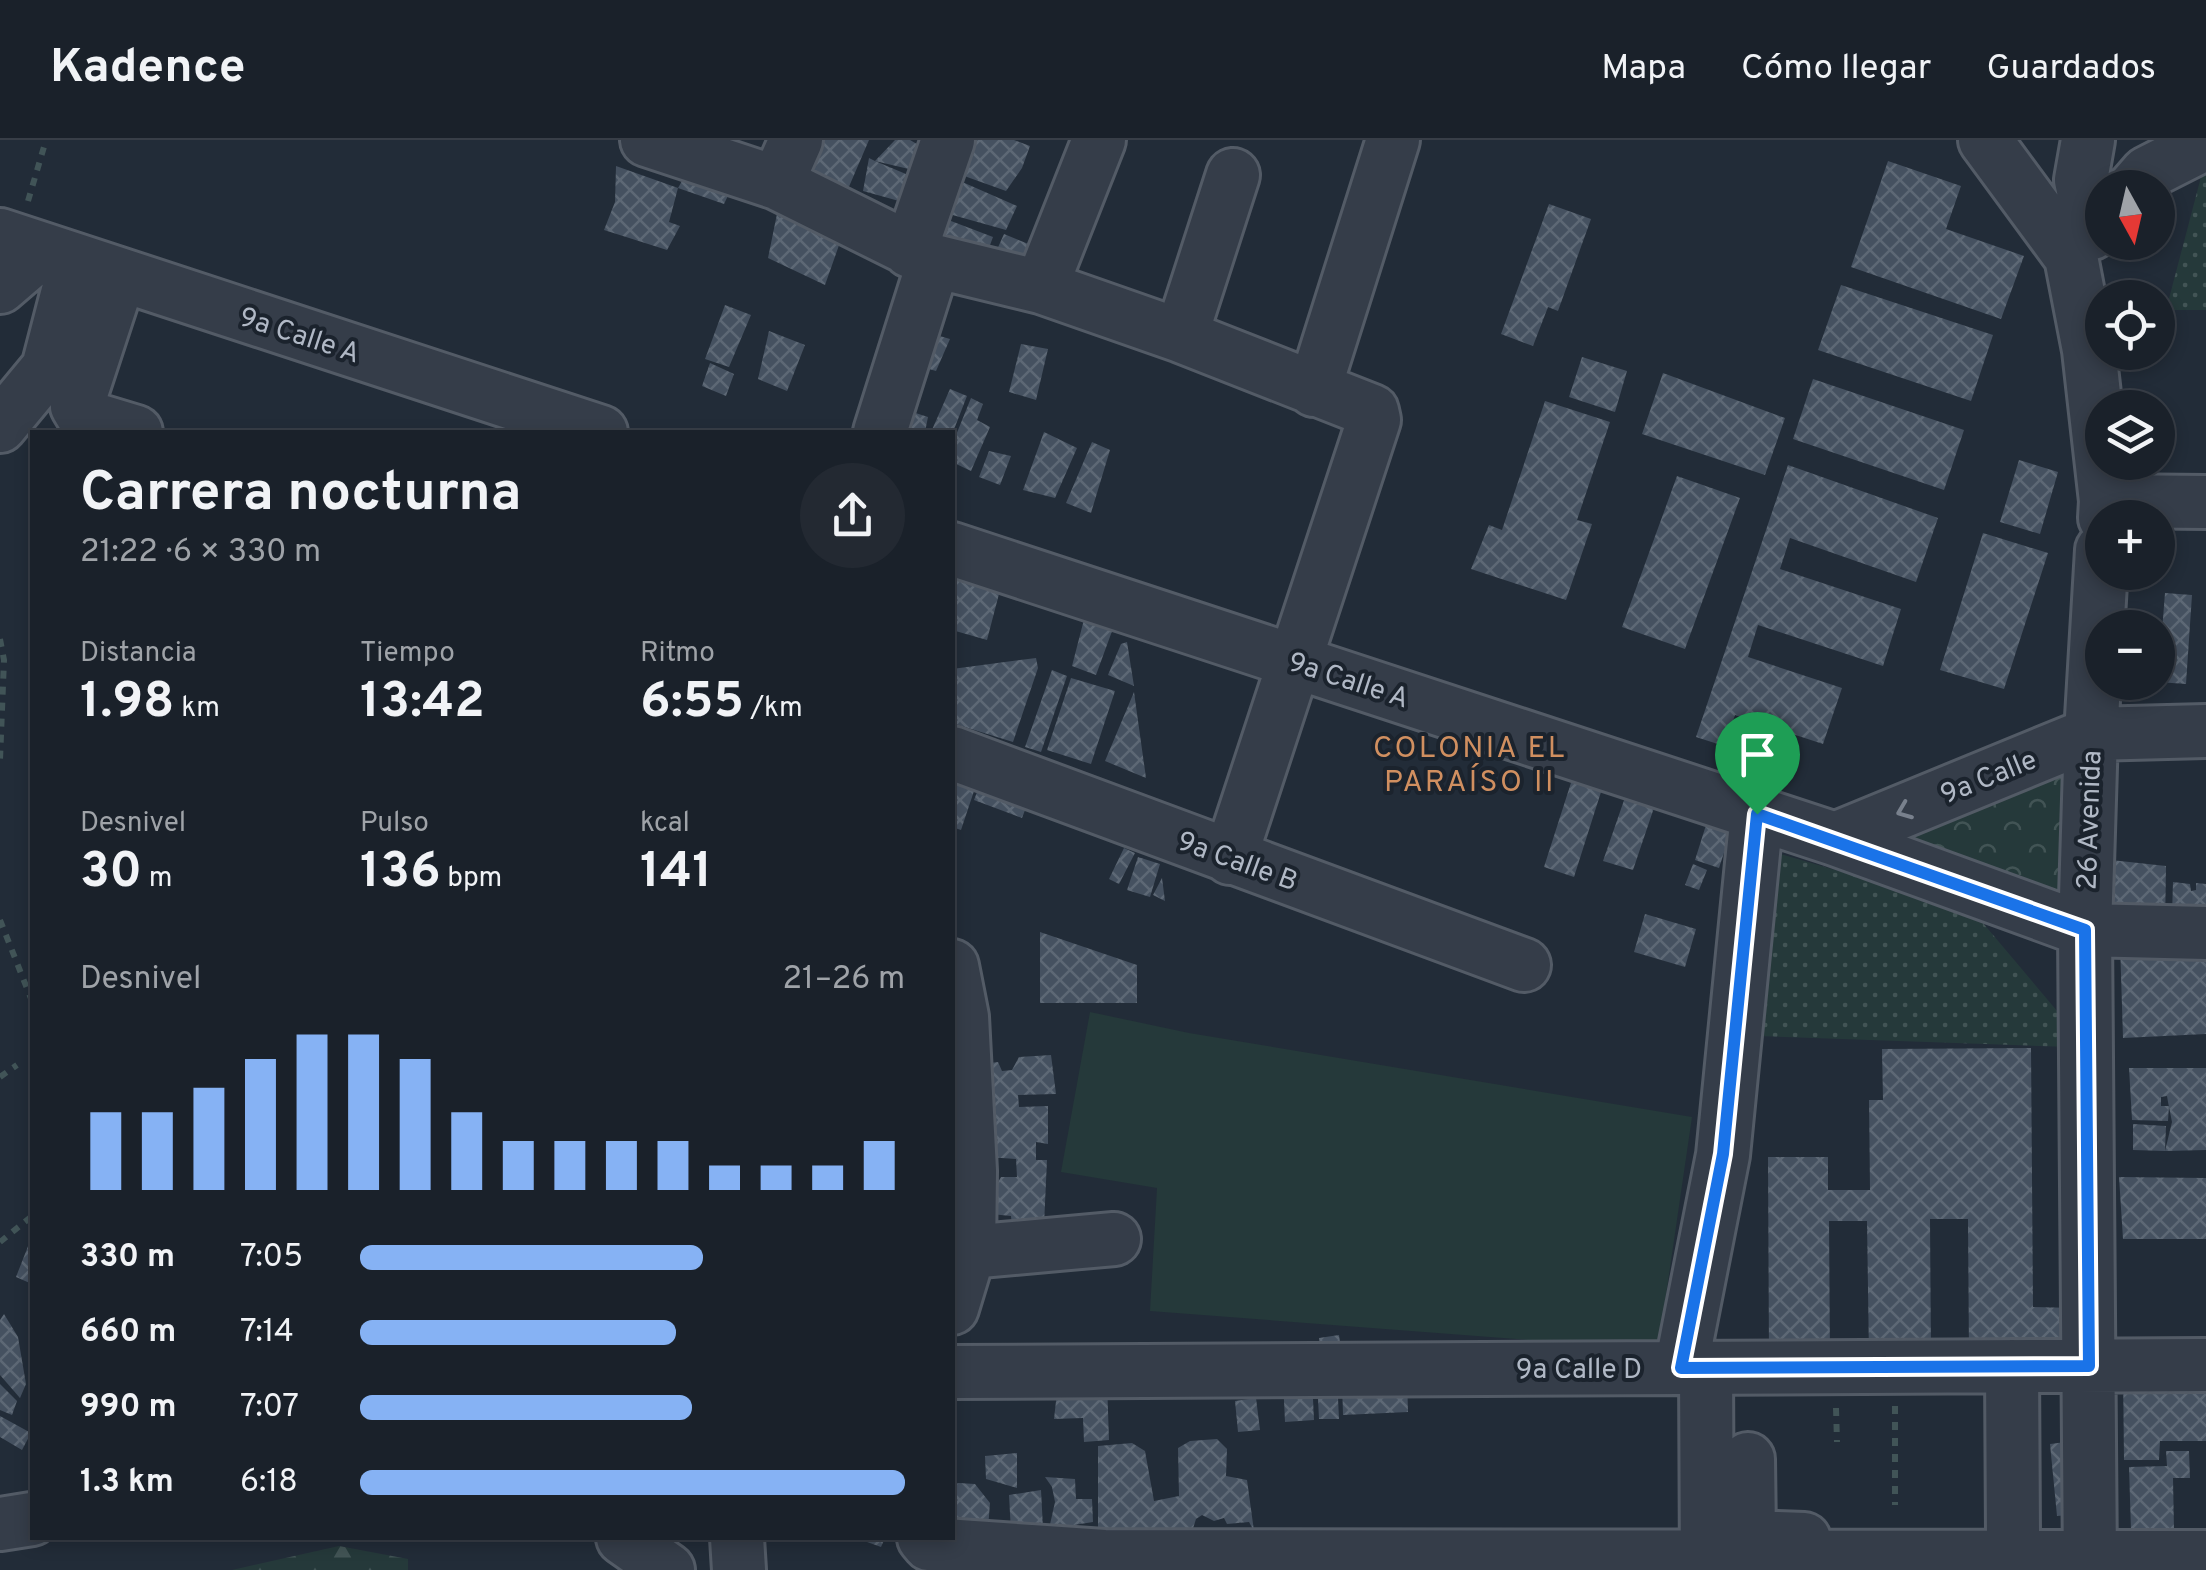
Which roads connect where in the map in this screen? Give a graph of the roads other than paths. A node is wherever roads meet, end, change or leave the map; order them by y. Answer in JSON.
{"nodes":[{"id":1,"x":647,"y":140,"type":"edge"},
{"id":2,"x":948,"y":140,"type":"edge"},
{"id":3,"x":1099,"y":140,"type":"edge"},
{"id":4,"x":1393,"y":140,"type":"edge"},
{"id":5,"x":1986,"y":140,"type":"edge"},
{"id":6,"x":2088,"y":140,"type":"edge"},
{"id":7,"x":2206,"y":143,"type":"edge"},
{"id":8,"x":786,"y":162,"type":"edge"},
{"id":9,"x":2153,"y":170,"type":"edge"},
{"id":10,"x":1233,"y":175,"type":"dead end"},
{"id":11,"x":2085,"y":213,"type":"edge"},
{"id":12,"x":2085,"y":235,"type":"edge"},
{"id":13,"x":922,"y":256,"type":"junction"},
{"id":14,"x":42,"y":258,"type":"edge"},
{"id":15,"x":2088,"y":260,"type":"edge"},
{"id":16,"x":1041,"y":287,"type":"junction"},
{"id":17,"x":1181,"y":336,"type":"junction"},
{"id":18,"x":1314,"y":390,"type":"junction"},
{"id":19,"x":0,"y":426,"type":"edge"},
{"id":20,"x":129,"y":430,"type":"edge"},
{"id":21,"x":595,"y":430,"type":"edge"},
{"id":22,"x":880,"y":430,"type":"edge"},
{"id":23,"x":2102,"y":500,"type":"edge"},
{"id":24,"x":2206,"y":502,"type":"edge"},
{"id":25,"x":2175,"y":508,"type":"edge"},
{"id":26,"x":955,"y":549,"type":"edge"},
{"id":27,"x":2100,"y":590,"type":"edge"},
{"id":28,"x":1295,"y":661,"type":"junction"},
{"id":29,"x":2206,"y":731,"type":"edge"},
{"id":30,"x":2091,"y":734,"type":"junction"},
{"id":31,"x":955,"y":754,"type":"edge"},
{"id":32,"x":1757,"y":814,"type":"junction"},
{"id":33,"x":1835,"y":839,"type":"junction"},
{"id":34,"x":1230,"y":858,"type":"junction"},
{"id":35,"x":2085,"y":930,"type":"junction"},
{"id":36,"x":2206,"y":933,"type":"edge"},
{"id":37,"x":1524,"y":965,"type":"dead end"},
{"id":38,"x":957,"y":1018,"type":"edge"},
{"id":39,"x":1114,"y":1240,"type":"dead end"},
{"id":40,"x":969,"y":1252,"type":"junction"},
{"id":41,"x":955,"y":1298,"type":"edge"},
{"id":42,"x":2206,"y":1365,"type":"edge"},
{"id":43,"x":2012,"y":1366,"type":"junction"},
{"id":44,"x":2089,"y":1366,"type":"junction"},
{"id":45,"x":1694,"y":1368,"type":"junction"},
{"id":46,"x":955,"y":1372,"type":"edge"},
{"id":47,"x":1748,"y":1458,"type":"dead end"},
{"id":48,"x":30,"y":1519,"type":"edge"},
{"id":49,"x":0,"y":1524,"type":"edge"},
{"id":50,"x":2013,"y":1534,"type":"junction"},
{"id":51,"x":626,"y":1540,"type":"edge"},
{"id":52,"x":738,"y":1540,"type":"edge"},
{"id":53,"x":926,"y":1541,"type":"edge"},
{"id":54,"x":2090,"y":1554,"type":"edge"},
{"id":55,"x":2206,"y":1557,"type":"edge"},
{"id":56,"x":1104,"y":1563,"type":"edge"},
{"id":57,"x":1708,"y":1563,"type":"edge"},
{"id":58,"x":1895,"y":1563,"type":"edge"},
{"id":59,"x":668,"y":1570,"type":"edge"},
{"id":60,"x":739,"y":1570,"type":"edge"}],
"edges":[{"from":1,"to":8,"type":"street"},
{"from":2,"to":13,"type":"street"},
{"from":3,"to":16,"type":"street"},
{"from":4,"to":18,"type":"street"},
{"from":5,"to":12,"type":"street","name":"26 Avenida"},
{"from":6,"to":11,"type":"street"},
{"from":7,"to":9,"type":"street"},
{"from":8,"to":13,"type":"street"},
{"from":10,"to":17,"type":"street"},
{"from":13,"to":16,"type":"street"},
{"from":13,"to":22,"type":"street"},
{"from":14,"to":19,"type":"street"},
{"from":14,"to":20,"type":"street"},
{"from":14,"to":21,"type":"street","name":"9a Calle A"},
{"from":15,"to":23,"type":"street","name":"26 Avenida"},
{"from":16,"to":17,"type":"street"},
{"from":17,"to":18,"type":"street"},
{"from":18,"to":28,"type":"street"},
{"from":24,"to":25,"type":"street"},
{"from":26,"to":28,"type":"street","name":"9a Calle A"},
{"from":27,"to":30,"type":"street","name":"26 Avenida"},
{"from":28,"to":32,"type":"street","name":"9a Calle A"},
{"from":28,"to":34,"type":"street"},
{"from":29,"to":30,"type":"street","name":"9a Calle"},
{"from":30,"to":33,"type":"street","name":"9a Calle","one_way":true},
{"from":30,"to":35,"type":"street","name":"26 Avenida"},
{"from":31,"to":34,"type":"street","name":"9a Calle B"},
{"from":32,"to":33,"type":"street","name":"9a Calle A"},
{"from":32,"to":45,"type":"street"},
{"from":33,"to":35,"type":"street","name":"9a Calle A"},
{"from":34,"to":37,"type":"street","name":"9a Calle B"},
{"from":35,"to":36,"type":"street","name":"9a Calle A"},
{"from":35,"to":44,"type":"street","name":"26 Avenida"},
{"from":38,"to":40,"type":"street"},
{"from":39,"to":40,"type":"street"},
{"from":40,"to":41,"type":"street"},
{"from":42,"to":44,"type":"street","name":"9a Calle D"},
{"from":43,"to":44,"type":"street","name":"9a Calle D"},
{"from":43,"to":45,"type":"street","name":"9a Calle D"},
{"from":43,"to":50,"type":"street"},
{"from":44,"to":54,"type":"street","name":"26 Avenida"},
{"from":45,"to":46,"type":"street","name":"9a Calle D"},
{"from":45,"to":57,"type":"street"},
{"from":47,"to":50,"type":"street"},
{"from":48,"to":49,"type":"street"},
{"from":50,"to":54,"type":"street"},
{"from":51,"to":59,"type":"street"},
{"from":52,"to":60,"type":"street"},
{"from":53,"to":56,"type":"street"},
{"from":54,"to":55,"type":"street"},
{"from":54,"to":58,"type":"street"},
{"from":56,"to":57,"type":"street"},
{"from":57,"to":58,"type":"street"}]}
